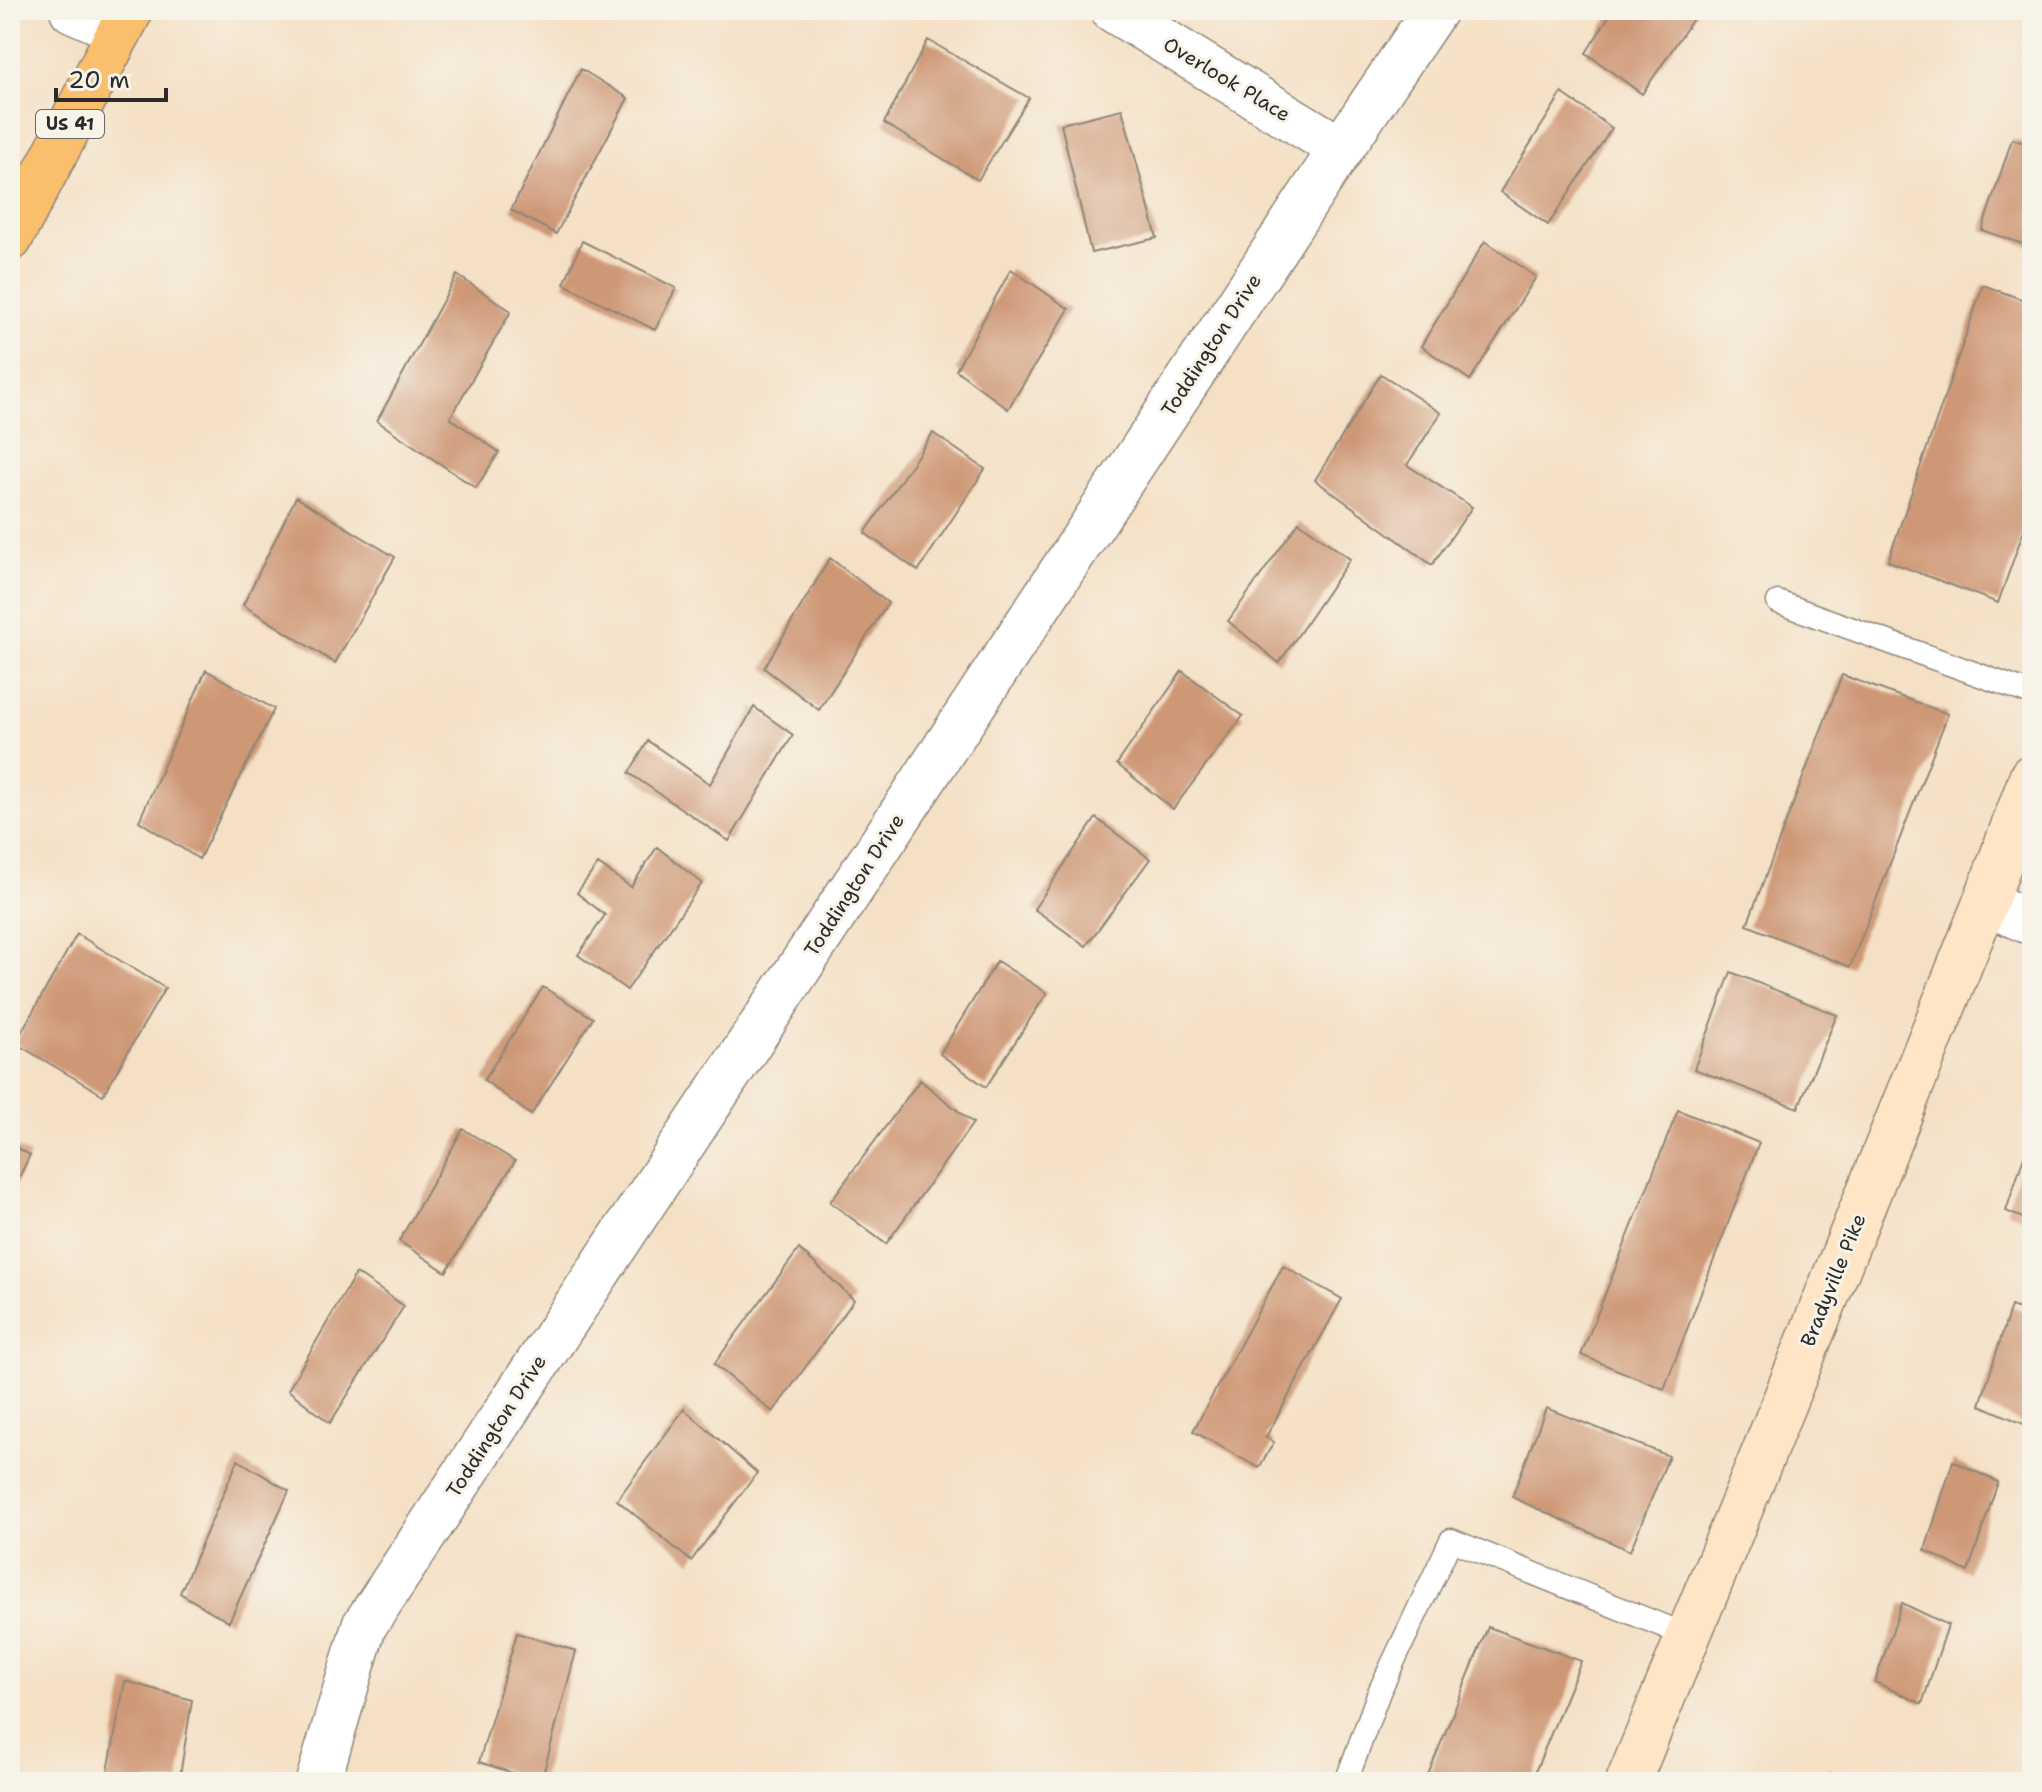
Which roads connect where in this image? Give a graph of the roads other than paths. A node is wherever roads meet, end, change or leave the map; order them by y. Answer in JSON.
{"nodes":[{"id":1,"x":72,"y":10,"type":"edge"},
{"id":2,"x":1113,"y":10,"type":"edge"},
{"id":3,"x":1435,"y":10,"type":"edge"},
{"id":4,"x":125,"y":21,"type":"edge"},
{"id":5,"x":1341,"y":149,"type":"junction"},
{"id":6,"x":10,"y":239,"type":"edge"},
{"id":7,"x":1778,"y":602,"type":"dead end"},
{"id":8,"x":2032,"y":694,"type":"edge"},
{"id":9,"x":2032,"y":776,"type":"edge"},
{"id":10,"x":1985,"y":903,"type":"junction"},
{"id":11,"x":2032,"y":923,"type":"edge"},
{"id":12,"x":1688,"y":1636,"type":"junction"},
{"id":13,"x":318,"y":1782,"type":"edge"},
{"id":14,"x":1346,"y":1782,"type":"edge"},
{"id":15,"x":1628,"y":1782,"type":"edge"}],
"edges":[{"from":1,"to":4,"type":"street"},
{"from":2,"to":5,"type":"street","name":"Overlook Place"},
{"from":3,"to":5,"type":"street","name":"Toddington Drive"},
{"from":4,"to":6,"type":"main road","number":"US 41"},
{"from":5,"to":13,"type":"street","name":"Toddington Drive"},
{"from":7,"to":8,"type":"lane"},
{"from":9,"to":10,"type":"main road","name":"Bradyville Pike"},
{"from":10,"to":11,"type":"street"},
{"from":10,"to":12,"type":"main road","name":"Bradyville Pike"},
{"from":12,"to":14,"type":"lane"},
{"from":12,"to":15,"type":"main road","name":"Bradyville Pike"}]}
